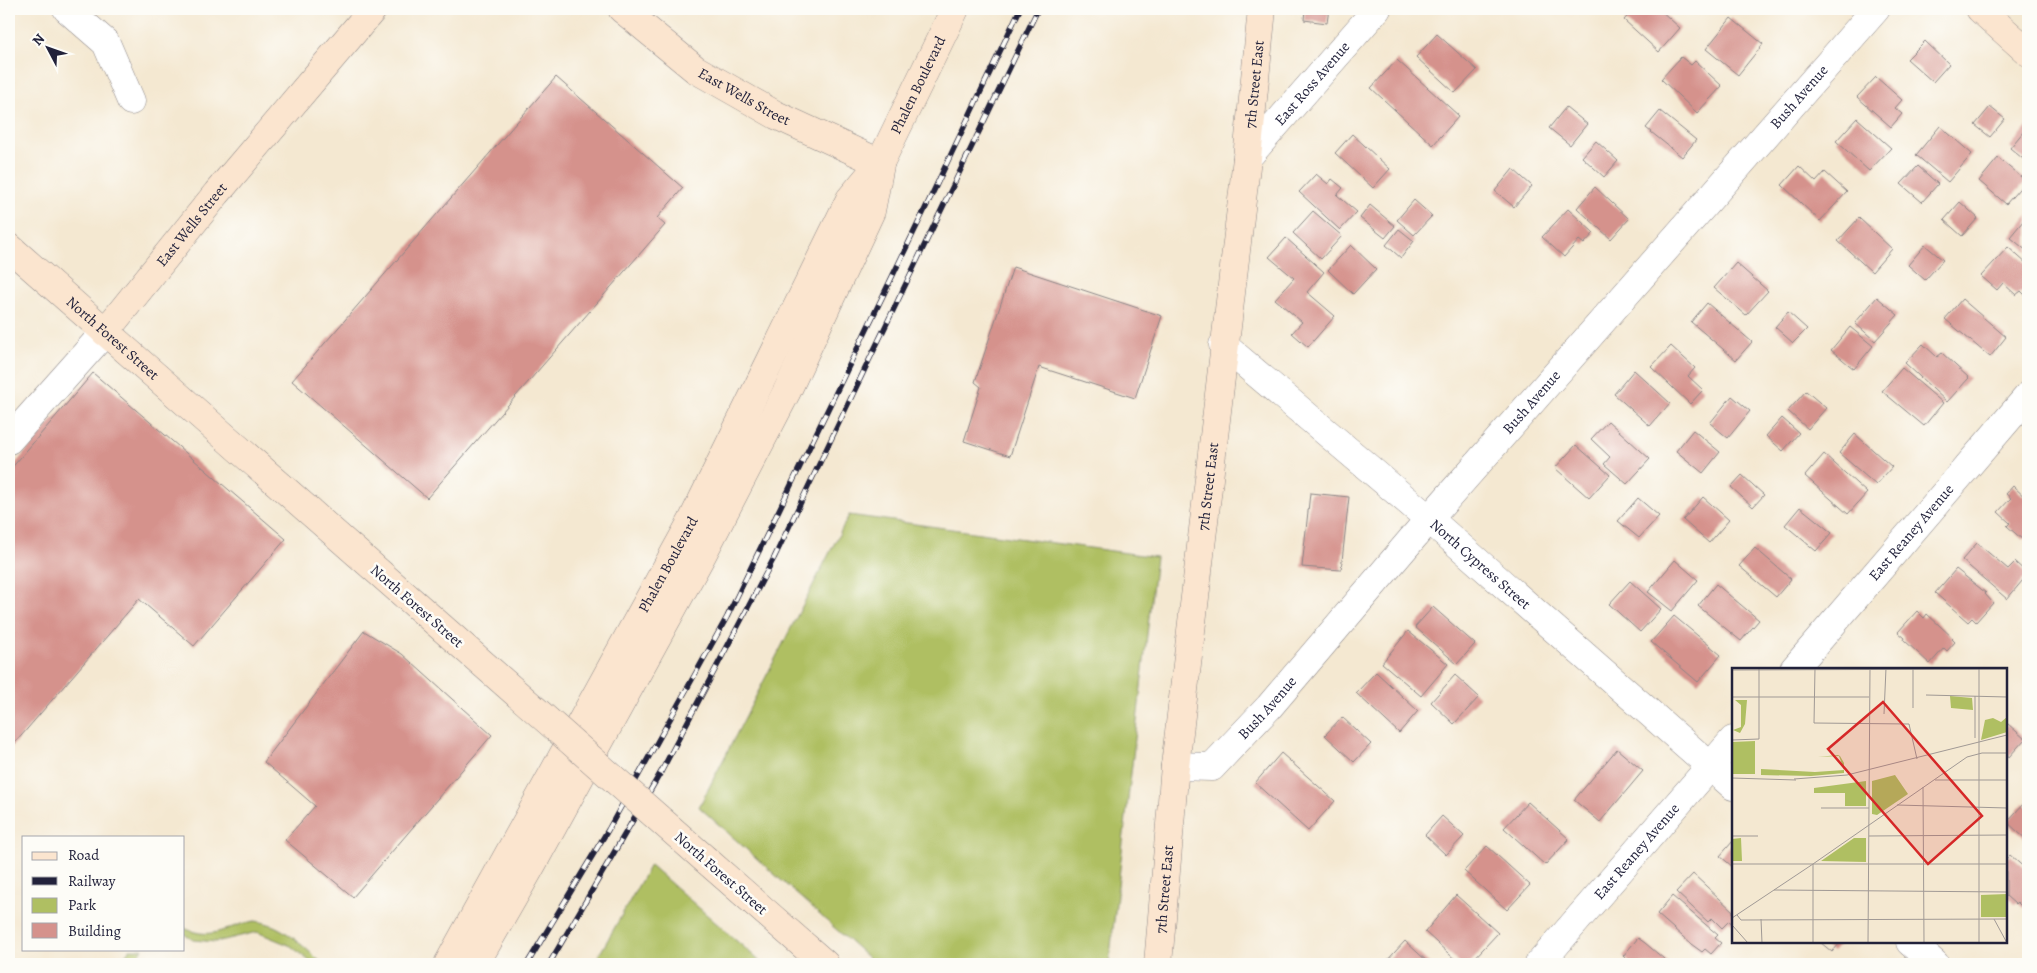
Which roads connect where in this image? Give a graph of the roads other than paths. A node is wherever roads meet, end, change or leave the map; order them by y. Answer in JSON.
{"nodes":[{"id":1,"x":67,"y":9,"type":"edge"},
{"id":2,"x":373,"y":9,"type":"edge"},
{"id":3,"x":622,"y":9,"type":"edge"},
{"id":4,"x":955,"y":9,"type":"edge"},
{"id":5,"x":1262,"y":9,"type":"edge"},
{"id":6,"x":1377,"y":9,"type":"edge"},
{"id":7,"x":1876,"y":9,"type":"edge"},
{"id":8,"x":1980,"y":9,"type":"edge"},
{"id":9,"x":2028,"y":52,"type":"edge"},
{"id":10,"x":131,"y":102,"type":"dead end"},
{"id":11,"x":1247,"y":158,"type":"junction"},
{"id":12,"x":880,"y":163,"type":"junction"},
{"id":13,"x":9,"y":247,"type":"edge"},
{"id":14,"x":105,"y":332,"type":"junction"},
{"id":15,"x":1223,"y":345,"type":"junction"},
{"id":16,"x":2028,"y":396,"type":"edge"},
{"id":17,"x":9,"y":440,"type":"edge"},
{"id":18,"x":1429,"y":519,"type":"junction"},
{"id":19,"x":1795,"y":668,"type":"edge"},
{"id":20,"x":1732,"y":741,"type":"edge"},
{"id":21,"x":1175,"y":766,"type":"junction"},
{"id":22,"x":1711,"y":766,"type":"junction"},
{"id":23,"x":1732,"y":785,"type":"edge"},
{"id":24,"x":1911,"y":943,"type":"edge"},
{"id":25,"x":448,"y":964,"type":"edge"},
{"id":26,"x":475,"y":964,"type":"edge"},
{"id":27,"x":825,"y":964,"type":"edge"},
{"id":28,"x":1158,"y":964,"type":"edge"},
{"id":29,"x":1539,"y":964,"type":"edge"},
{"id":30,"x":1935,"y":964,"type":"edge"}],
"edges":[{"from":1,"to":10,"type":"street"},
{"from":2,"to":14,"type":"street","name":"East Wells Street"},
{"from":3,"to":12,"type":"street","name":"East Wells Street"},
{"from":4,"to":12,"type":"street","name":"Phalen Boulevard"},
{"from":5,"to":11,"type":"street","name":"7th Street East"},
{"from":6,"to":11,"type":"street","name":"East Ross Avenue"},
{"from":7,"to":18,"type":"street","name":"Bush Avenue"},
{"from":8,"to":9,"type":"street"},
{"from":11,"to":15,"type":"street","name":"7th Street East"},
{"from":12,"to":25,"type":"street","name":"Phalen Boulevard"},
{"from":12,"to":26,"type":"street","name":"Phalen Boulevard"},
{"from":13,"to":14,"type":"street","name":"North Forest Street"},
{"from":14,"to":17,"type":"street","name":"East Wells Street"},
{"from":14,"to":27,"type":"street","name":"North Forest Street","bridge":true},
{"from":15,"to":18,"type":"street","name":"North Cypress Street"},
{"from":15,"to":21,"type":"street","name":"7th Street East"},
{"from":16,"to":19,"type":"street","name":"East Reaney Avenue"},
{"from":18,"to":21,"type":"street","name":"Bush Avenue"},
{"from":18,"to":22,"type":"street","name":"North Cypress Street"},
{"from":20,"to":22,"type":"street","name":"East Reaney Avenue"},
{"from":21,"to":28,"type":"street","name":"7th Street East"},
{"from":22,"to":23,"type":"street","name":"North Cypress Street"},
{"from":22,"to":29,"type":"street","name":"East Reaney Avenue"},
{"from":24,"to":30,"type":"street"}]}
